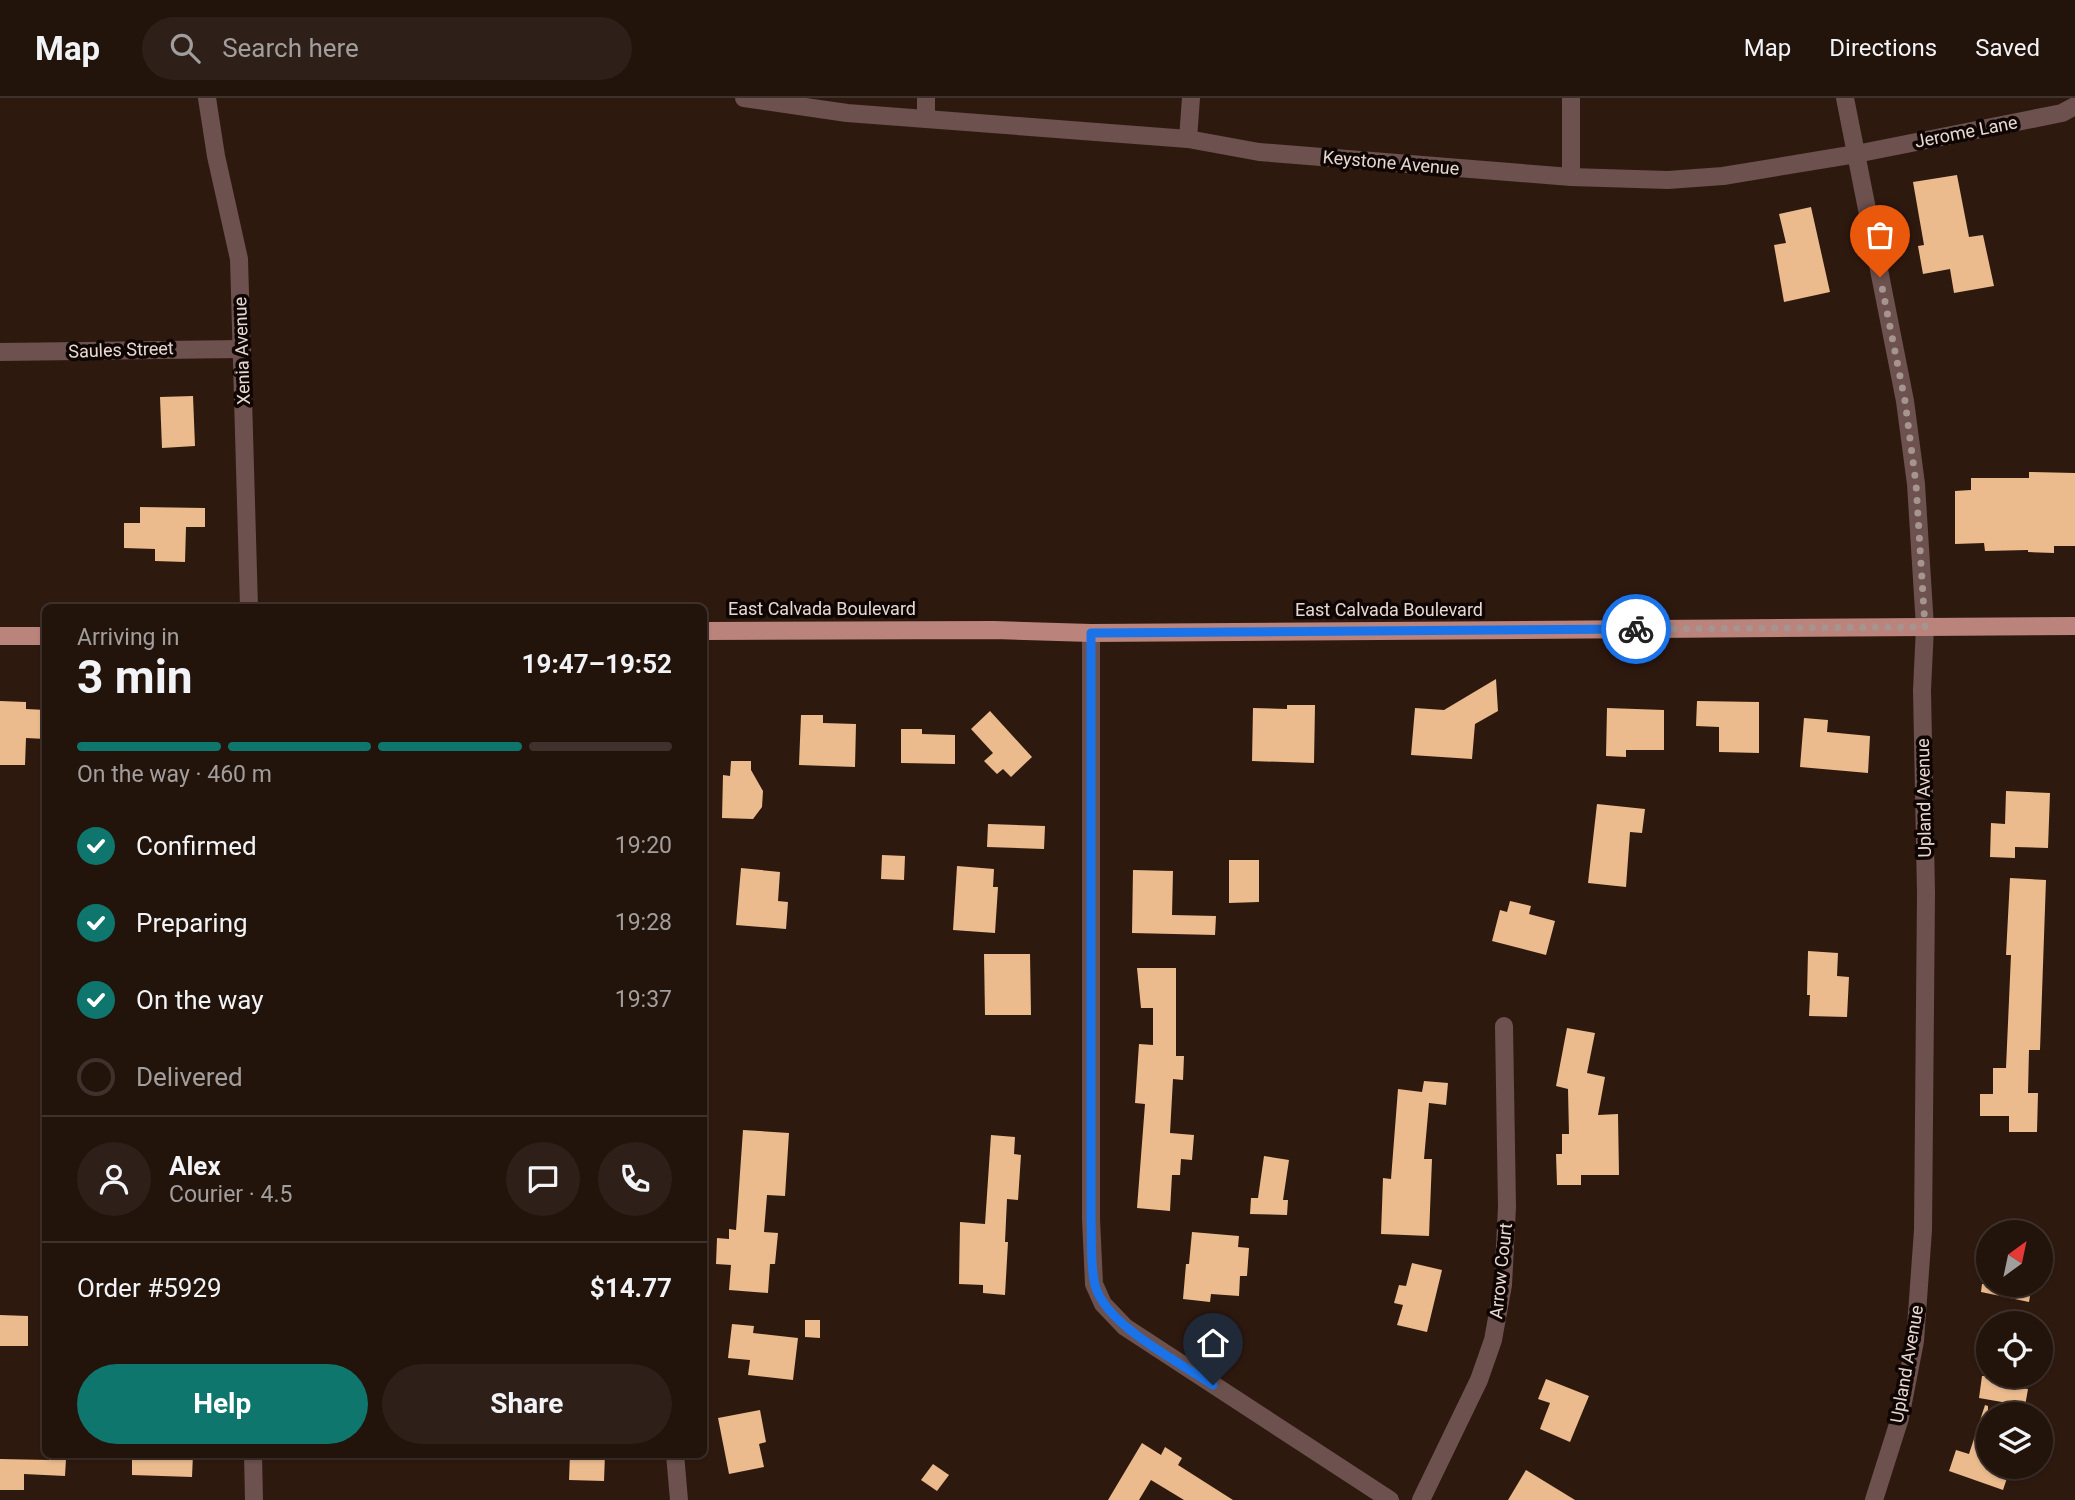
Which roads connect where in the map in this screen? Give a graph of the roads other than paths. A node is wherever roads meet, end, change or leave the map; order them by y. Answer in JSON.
{"nodes":[{"id":1,"x":207,"y":98,"type":"edge"},
{"id":2,"x":744,"y":98,"type":"edge"},
{"id":3,"x":926,"y":98,"type":"edge"},
{"id":4,"x":1191,"y":98,"type":"edge"},
{"id":5,"x":1571,"y":98,"type":"edge"},
{"id":6,"x":1845,"y":98,"type":"edge"},
{"id":7,"x":2075,"y":106,"type":"edge"},
{"id":8,"x":926,"y":119,"type":"junction"},
{"id":9,"x":1188,"y":139,"type":"junction"},
{"id":10,"x":1856,"y":154,"type":"junction"},
{"id":11,"x":1570,"y":177,"type":"junction"},
{"id":12,"x":242,"y":349,"type":"junction"},
{"id":13,"x":0,"y":352,"type":"edge"},
{"id":14,"x":249,"y":604,"type":"edge"},
{"id":15,"x":2075,"y":626,"type":"edge"},
{"id":16,"x":1925,"y":627,"type":"junction"},
{"id":17,"x":707,"y":631,"type":"edge"},
{"id":18,"x":1091,"y":633,"type":"junction"},
{"id":19,"x":0,"y":636,"type":"edge"},
{"id":20,"x":42,"y":636,"type":"edge"},
{"id":21,"x":1504,"y":1026,"type":"dead end"},
{"id":22,"x":253,"y":1458,"type":"edge"},
{"id":23,"x":675,"y":1458,"type":"edge"},
{"id":24,"x":254,"y":1500,"type":"edge"},
{"id":25,"x":679,"y":1500,"type":"edge"},
{"id":26,"x":1390,"y":1500,"type":"edge"},
{"id":27,"x":1421,"y":1500,"type":"edge"},
{"id":28,"x":1874,"y":1500,"type":"edge"}],
"edges":[{"from":1,"to":12,"type":"street","name":"Xenia Avenue"},
{"from":2,"to":8,"type":"street","name":"Keystone Avenue"},
{"from":3,"to":8,"type":"street"},
{"from":4,"to":9,"type":"street"},
{"from":5,"to":11,"type":"street"},
{"from":6,"to":10,"type":"street","name":"Upland Avenue"},
{"from":7,"to":10,"type":"street","name":"Jerome Lane"},
{"from":8,"to":9,"type":"street","name":"Keystone Avenue"},
{"from":9,"to":11,"type":"street","name":"Keystone Avenue"},
{"from":10,"to":11,"type":"street","name":"Keystone Avenue"},
{"from":10,"to":16,"type":"street","name":"Upland Avenue"},
{"from":12,"to":13,"type":"street","name":"Saules Street"},
{"from":12,"to":14,"type":"street","name":"Xenia Avenue"},
{"from":15,"to":16,"type":"main road","name":"East Calvada Boulevard"},
{"from":16,"to":18,"type":"main road","name":"East Calvada Boulevard"},
{"from":16,"to":28,"type":"street","name":"Upland Avenue"},
{"from":17,"to":18,"type":"main road","name":"East Calvada Boulevard"},
{"from":18,"to":26,"type":"street"},
{"from":19,"to":20,"type":"main road"},
{"from":21,"to":27,"type":"street","name":"Arrow Court"},
{"from":22,"to":24,"type":"street"},
{"from":23,"to":25,"type":"street"}]}
